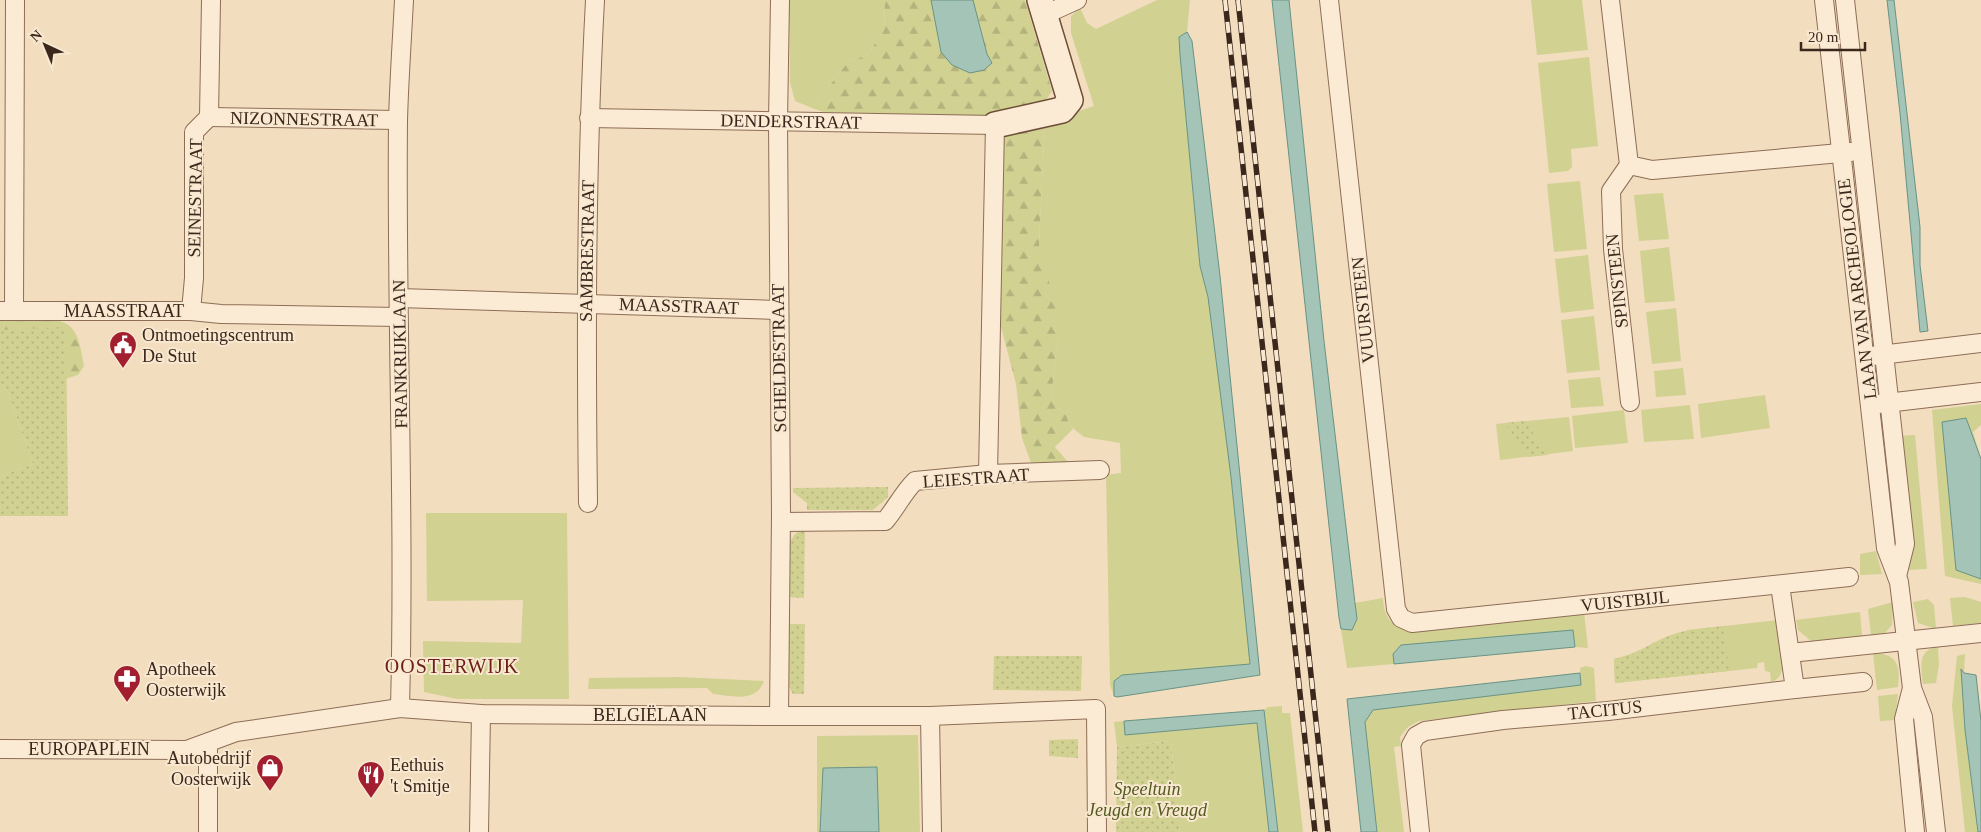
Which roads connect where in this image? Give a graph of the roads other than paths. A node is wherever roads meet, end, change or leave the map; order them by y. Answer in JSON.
{"nodes":[{"id":1,"x":16,"y":0,"type":"edge"},
{"id":2,"x":211,"y":0,"type":"edge"},
{"id":3,"x":404,"y":0,"type":"edge"},
{"id":4,"x":595,"y":0,"type":"edge"},
{"id":5,"x":780,"y":0,"type":"edge"},
{"id":6,"x":1077,"y":0,"type":"edge"},
{"id":7,"x":1329,"y":0,"type":"edge"},
{"id":8,"x":1610,"y":0,"type":"edge"},
{"id":9,"x":1824,"y":0,"type":"edge"},
{"id":10,"x":1846,"y":0,"type":"edge"},
{"id":11,"x":1042,"y":7,"type":"edge"},
{"id":12,"x":209,"y":117,"type":"junction"},
{"id":13,"x":588,"y":118,"type":"junction"},
{"id":14,"x":398,"y":120,"type":"junction"},
{"id":15,"x":778,"y":122,"type":"junction"},
{"id":16,"x":7,"y":123,"type":"edge"},
{"id":17,"x":995,"y":125,"type":"junction"},
{"id":18,"x":1862,"y":151,"type":"junction"},
{"id":19,"x":1840,"y":153,"type":"junction"},
{"id":20,"x":1629,"y":165,"type":"junction"},
{"id":21,"x":399,"y":298,"type":"junction"},
{"id":22,"x":586,"y":302,"type":"junction"},
{"id":23,"x":778,"y":310,"type":"junction"},
{"id":24,"x":7,"y":311,"type":"edge"},
{"id":25,"x":191,"y":311,"type":"junction"},
{"id":26,"x":398,"y":317,"type":"junction"},
{"id":27,"x":1981,"y":343,"type":"edge"},
{"id":28,"x":1884,"y":354,"type":"junction"},
{"id":29,"x":1865,"y":356,"type":"junction"},
{"id":30,"x":1981,"y":392,"type":"edge"},
{"id":31,"x":1630,"y":402,"type":"dead end"},
{"id":32,"x":1888,"y":402,"type":"junction"},
{"id":33,"x":1870,"y":405,"type":"junction"},
{"id":34,"x":1100,"y":470,"type":"dead end"},
{"id":35,"x":988,"y":474,"type":"junction"},
{"id":36,"x":588,"y":503,"type":"dead end"},
{"id":37,"x":781,"y":522,"type":"junction"},
{"id":38,"x":1897,"y":576,"type":"junction"},
{"id":39,"x":1849,"y":577,"type":"dead end"},
{"id":40,"x":1780,"y":584,"type":"junction"},
{"id":41,"x":1401,"y":618,"type":"joint"},
{"id":42,"x":1981,"y":633,"type":"edge"},
{"id":43,"x":1906,"y":640,"type":"junction"},
{"id":44,"x":1790,"y":653,"type":"junction"},
{"id":45,"x":1863,"y":682,"type":"dead end"},
{"id":46,"x":1912,"y":688,"type":"junction"},
{"id":47,"x":1795,"y":689,"type":"junction"},
{"id":48,"x":400,"y":708,"type":"junction"},
{"id":49,"x":481,"y":714,"type":"junction"},
{"id":50,"x":779,"y":716,"type":"junction"},
{"id":51,"x":930,"y":716,"type":"junction"},
{"id":52,"x":208,"y":743,"type":"junction"},
{"id":53,"x":0,"y":749,"type":"edge"},
{"id":54,"x":208,"y":832,"type":"edge"},
{"id":55,"x":479,"y":832,"type":"edge"},
{"id":56,"x":932,"y":832,"type":"edge"},
{"id":57,"x":1098,"y":832,"type":"edge"},
{"id":58,"x":1420,"y":832,"type":"edge"},
{"id":59,"x":1915,"y":832,"type":"edge"},
{"id":60,"x":1936,"y":832,"type":"edge"}],
"edges":[{"from":1,"to":16,"type":"street"},
{"from":2,"to":12,"type":"street","name":"SEINESTRAAT"},
{"from":3,"to":14,"type":"street","name":"FRANKRIJKLAAN"},
{"from":4,"to":13,"type":"street","name":"SAMBRESTRAAT"},
{"from":5,"to":15,"type":"street","name":"SCHELDESTRAAT"},
{"from":6,"to":11,"type":"street"},
{"from":7,"to":41,"type":"street","name":"VUURSTEEN"},
{"from":8,"to":20,"type":"street"},
{"from":9,"to":19,"type":"street","name":"LAAN VAN ARCHEOLOGIE"},
{"from":10,"to":18,"type":"street","name":"LAAN VAN ARCHEOLOGIE"},
{"from":11,"to":17,"type":"street","name":"DENDERSTRAAT"},
{"from":12,"to":14,"type":"street","name":"NIZONNESTRAAT"},
{"from":12,"to":25,"type":"street","name":"SEINESTRAAT"},
{"from":13,"to":15,"type":"street","name":"DENDERSTRAAT"},
{"from":13,"to":22,"type":"street","name":"SAMBRESTRAAT"},
{"from":14,"to":21,"type":"street","name":"FRANKRIJKLAAN"},
{"from":15,"to":17,"type":"street","name":"DENDERSTRAAT"},
{"from":15,"to":23,"type":"street","name":"SCHELDESTRAAT"},
{"from":16,"to":24,"type":"street"},
{"from":17,"to":35,"type":"street"},
{"from":18,"to":19,"type":"street"},
{"from":18,"to":28,"type":"street","name":"LAAN VAN ARCHEOLOGIE"},
{"from":19,"to":20,"type":"street"},
{"from":19,"to":29,"type":"street","name":"LAAN VAN ARCHEOLOGIE"},
{"from":20,"to":31,"type":"street","name":"SPINSTEEN"},
{"from":21,"to":22,"type":"street","name":"MAASSTRAAT"},
{"from":21,"to":26,"type":"street","name":"FRANKRIJKLAAN"},
{"from":22,"to":23,"type":"street","name":"MAASSTRAAT"},
{"from":22,"to":36,"type":"street","name":"SAMBRESTRAAT"},
{"from":23,"to":37,"type":"street","name":"SCHELDESTRAAT"},
{"from":24,"to":25,"type":"street","name":"MAASSTRAAT"},
{"from":25,"to":26,"type":"street","name":"MAASSTRAAT"},
{"from":26,"to":48,"type":"street","name":"FRANKRIJKLAAN"},
{"from":27,"to":28,"type":"street"},
{"from":28,"to":29,"type":"street"},
{"from":28,"to":32,"type":"street","name":"LAAN VAN ARCHEOLOGIE"},
{"from":29,"to":33,"type":"street","name":"LAAN VAN ARCHEOLOGIE"},
{"from":30,"to":32,"type":"street"},
{"from":32,"to":33,"type":"street"},
{"from":32,"to":38,"type":"street","name":"LAAN VAN ARCHEOLOGIE"},
{"from":33,"to":38,"type":"street","name":"LAAN VAN ARCHEOLOGIE"},
{"from":34,"to":35,"type":"street","name":"LEIESTRAAT"},
{"from":35,"to":37,"type":"street","name":"LEIESTRAAT"},
{"from":37,"to":50,"type":"street","name":"SCHELDESTRAAT"},
{"from":38,"to":43,"type":"street","name":"LAAN VAN ARCHEOLOGIE"},
{"from":39,"to":40,"type":"street","name":"VUISTBIJL"},
{"from":40,"to":41,"type":"street","name":"VUISTBIJL"},
{"from":40,"to":44,"type":"street"},
{"from":42,"to":43,"type":"street"},
{"from":43,"to":44,"type":"street"},
{"from":43,"to":46,"type":"street","name":"LAAN VAN ARCHEOLOGIE"},
{"from":44,"to":47,"type":"street"},
{"from":45,"to":47,"type":"street","name":"TACITUS"},
{"from":46,"to":59,"type":"street","name":"LAAN VAN ARCHEOLOGIE"},
{"from":46,"to":60,"type":"street","name":"LAAN VAN ARCHEOLOGIE"},
{"from":47,"to":58,"type":"street","name":"TACITUS"},
{"from":48,"to":49,"type":"street","name":"BELGIËLAAN"},
{"from":48,"to":52,"type":"street","name":"BELGIËLAAN"},
{"from":49,"to":50,"type":"street","name":"BELGIËLAAN"},
{"from":49,"to":55,"type":"street"},
{"from":50,"to":51,"type":"street","name":"BELGIËLAAN"},
{"from":51,"to":56,"type":"street"},
{"from":51,"to":57,"type":"street","name":"BELGIËLAAN"},
{"from":52,"to":53,"type":"street","name":"EUROPAPLEIN"},
{"from":52,"to":54,"type":"street"}]}
